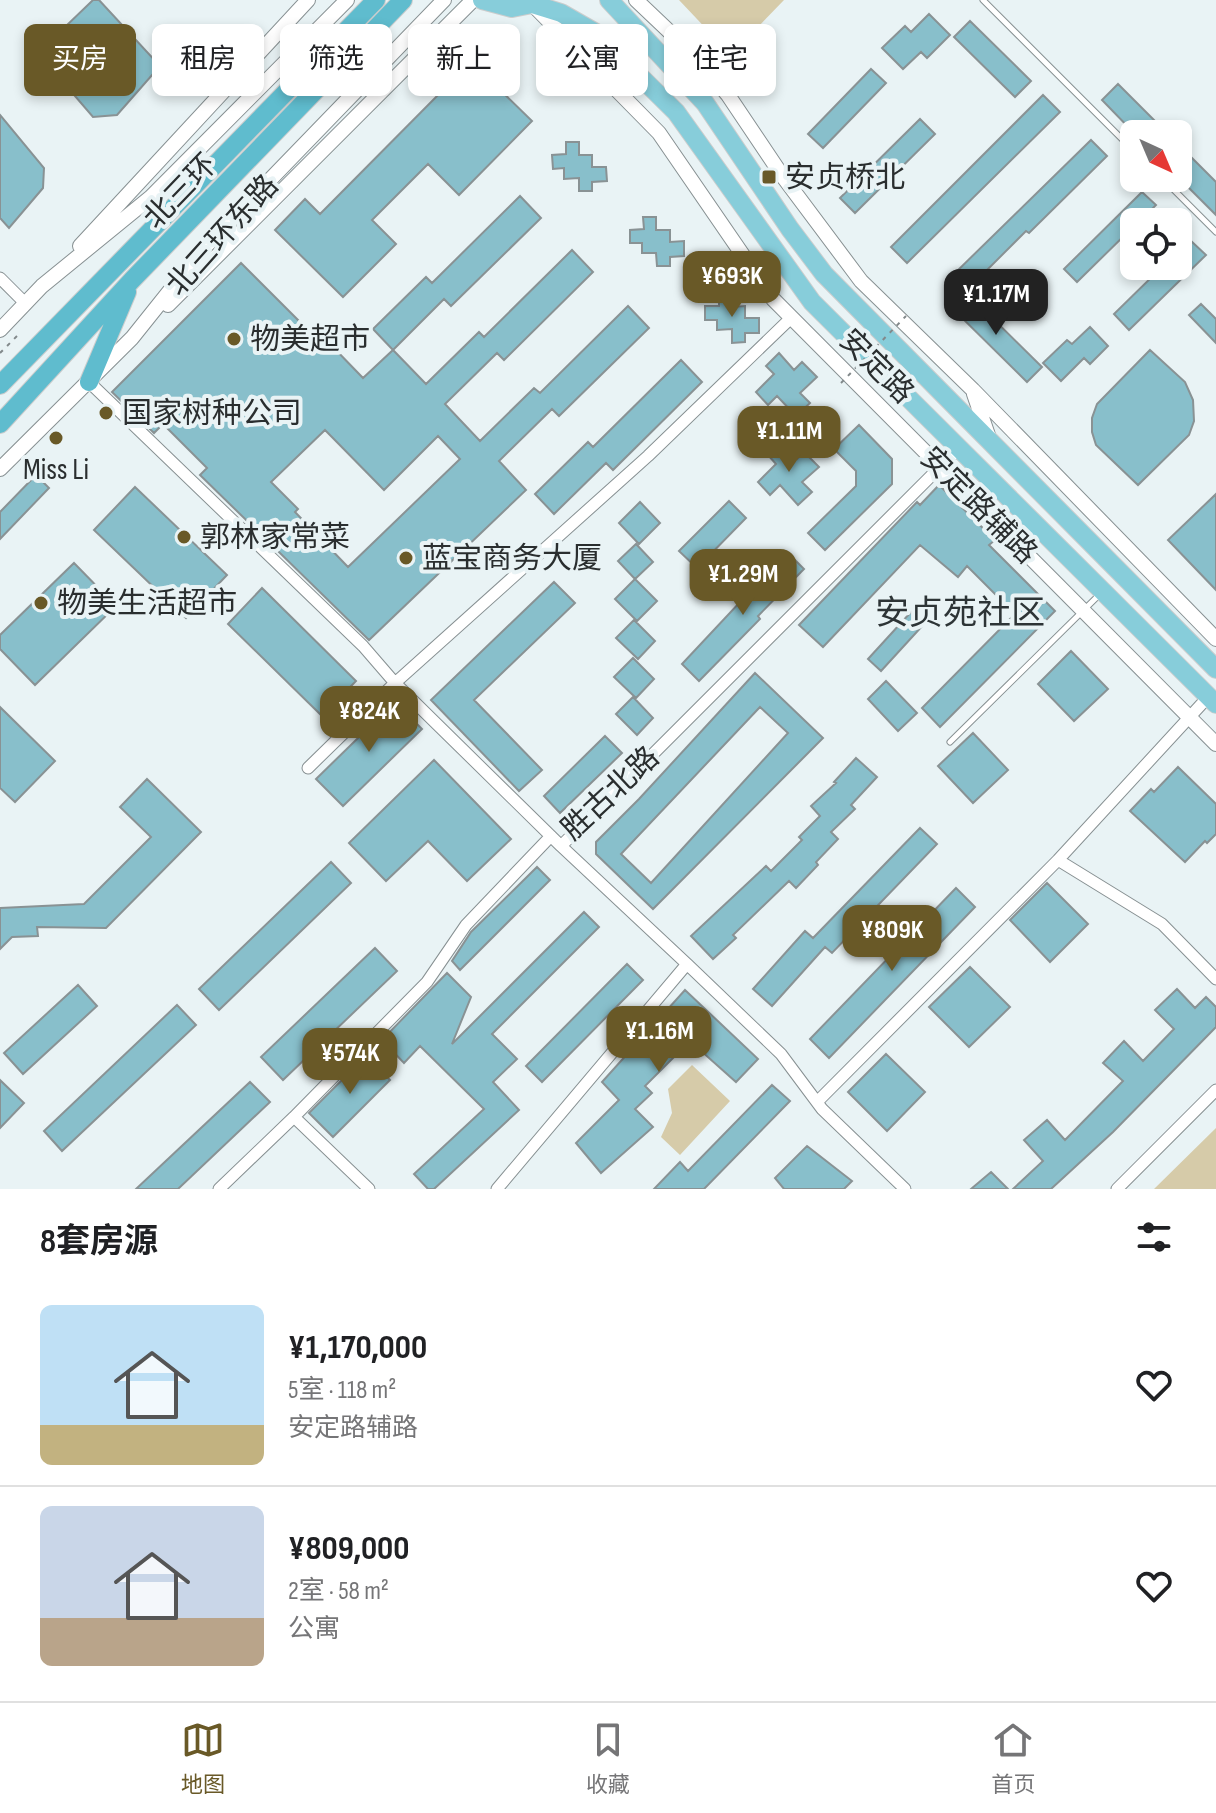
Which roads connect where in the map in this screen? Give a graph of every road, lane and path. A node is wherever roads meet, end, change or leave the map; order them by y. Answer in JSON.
{"nodes":[{"id":1,"x":308,"y":0,"type":"edge"},
{"id":2,"x":347,"y":0,"type":"edge"},
{"id":3,"x":376,"y":0,"type":"edge"},
{"id":4,"x":403,"y":0,"type":"edge"},
{"id":5,"x":444,"y":0,"type":"edge"},
{"id":6,"x":473,"y":0,"type":"edge"},
{"id":7,"x":482,"y":0,"type":"edge"},
{"id":8,"x":609,"y":0,"type":"edge"},
{"id":9,"x":636,"y":0,"type":"edge"},
{"id":10,"x":983,"y":0,"type":"edge"},
{"id":11,"x":532,"y":4,"type":"junction"},
{"id":12,"x":1120,"y":137,"type":"edge"},
{"id":13,"x":1176,"y":192,"type":"edge"},
{"id":14,"x":1216,"y":232,"type":"edge"},
{"id":15,"x":0,"y":278,"type":"edge"},
{"id":16,"x":132,"y":280,"type":"junction"},
{"id":17,"x":42,"y":286,"type":"junction"},
{"id":18,"x":24,"y":302,"type":"junction"},
{"id":19,"x":906,"y":316,"type":"dead end"},
{"id":20,"x":792,"y":317,"type":"junction"},
{"id":21,"x":0,"y":330,"type":"edge"},
{"id":22,"x":17,"y":336,"type":"dead end"},
{"id":23,"x":132,"y":338,"type":"junction"},
{"id":24,"x":0,"y":353,"type":"edge"},
{"id":25,"x":89,"y":382,"type":"junction"},
{"id":26,"x":841,"y":383,"type":"dead end"},
{"id":27,"x":0,"y":385,"type":"edge"},
{"id":28,"x":973,"y":390,"type":"junction"},
{"id":29,"x":0,"y":424,"type":"edge"},
{"id":30,"x":989,"y":438,"type":"junction"},
{"id":31,"x":959,"y":448,"type":"junction"},
{"id":32,"x":939,"y":465,"type":"junction"},
{"id":33,"x":0,"y":469,"type":"edge"},
{"id":34,"x":1103,"y":591,"type":"junction"},
{"id":35,"x":1084,"y":611,"type":"junction"},
{"id":36,"x":1216,"y":639,"type":"edge"},
{"id":37,"x":1216,"y":669,"type":"edge"},
{"id":38,"x":395,"y":683,"type":"junction"},
{"id":39,"x":1212,"y":700,"type":"edge"},
{"id":40,"x":1190,"y":718,"type":"junction"},
{"id":41,"x":950,"y":742,"type":"dead end"},
{"id":42,"x":1216,"y":744,"type":"edge"},
{"id":43,"x":308,"y":768,"type":"dead end"},
{"id":44,"x":551,"y":836,"type":"junction"},
{"id":45,"x":561,"y":846,"type":"junction"},
{"id":46,"x":1058,"y":860,"type":"junction"},
{"id":47,"x":687,"y":964,"type":"junction"},
{"id":48,"x":1216,"y":979,"type":"edge"},
{"id":49,"x":1216,"y":1090,"type":"edge"},
{"id":50,"x":817,"y":1102,"type":"junction"},
{"id":51,"x":294,"y":1117,"type":"junction"},
{"id":52,"x":219,"y":1189,"type":"edge"},
{"id":53,"x":369,"y":1189,"type":"edge"},
{"id":54,"x":497,"y":1189,"type":"edge"},
{"id":55,"x":905,"y":1189,"type":"edge"},
{"id":56,"x":1117,"y":1189,"type":"edge"}],
"edges":[{"from":1,"to":17,"type":"street"},
{"from":2,"to":17,"type":"street"},
{"from":3,"to":27,"type":"highway","name":"北三环"},
{"from":4,"to":16,"type":"highway","name":"北三环"},
{"from":5,"to":23,"type":"street","name":"北三环东路"},
{"from":6,"to":23,"type":"street"},
{"from":7,"to":11,"type":"main road","name":"安定路"},
{"from":8,"to":30,"type":"main road","name":"安定路"},
{"from":9,"to":28,"type":"street"},
{"from":10,"to":12,"type":"lane"},
{"from":11,"to":20,"type":"street","name":"安定路辅路"},
{"from":11,"to":31,"type":"main road","name":"安定路"},
{"from":13,"to":14,"type":"lane"},
{"from":15,"to":18,"type":"street"},
{"from":16,"to":25,"type":"highway"},
{"from":16,"to":29,"type":"highway","name":"北三环"},
{"from":17,"to":18,"type":"street"},
{"from":18,"to":21,"type":"street"},
{"from":19,"to":26,"type":"path","bridge":true},
{"from":20,"to":32,"type":"street","name":"安定路辅路"},
{"from":20,"to":38,"type":"street"},
{"from":22,"to":24,"type":"path"},
{"from":23,"to":25,"type":"street","name":"北三环东路"},
{"from":25,"to":33,"type":"street","name":"北三环东路"},
{"from":25,"to":38,"type":"street","name":"胜古北路"},
{"from":28,"to":30,"type":"street"},
{"from":28,"to":36,"type":"street"},
{"from":30,"to":37,"type":"main road","name":"安定路"},
{"from":31,"to":32,"type":"street","name":"胜古北路"},
{"from":31,"to":34,"type":"main road","name":"安定路"},
{"from":32,"to":35,"type":"street","name":"安定路辅路"},
{"from":32,"to":45,"type":"street","name":"胜古北路"},
{"from":34,"to":35,"type":"lane"},
{"from":34,"to":39,"type":"main road","name":"安定路"},
{"from":35,"to":40,"type":"street","name":"安定路辅路"},
{"from":35,"to":41,"type":"lane"},
{"from":38,"to":43,"type":"street"},
{"from":38,"to":44,"type":"street","name":"胜古北路"},
{"from":39,"to":40,"type":"street"},
{"from":40,"to":42,"type":"street","name":"安定路辅路"},
{"from":40,"to":46,"type":"street"},
{"from":44,"to":45,"type":"street","name":"胜古北路"},
{"from":44,"to":51,"type":"street"},
{"from":45,"to":47,"type":"street"},
{"from":46,"to":48,"type":"street"},
{"from":46,"to":50,"type":"street"},
{"from":47,"to":50,"type":"street"},
{"from":47,"to":54,"type":"street"},
{"from":49,"to":56,"type":"street"},
{"from":50,"to":55,"type":"street"},
{"from":51,"to":52,"type":"street"},
{"from":51,"to":53,"type":"street"}]}
